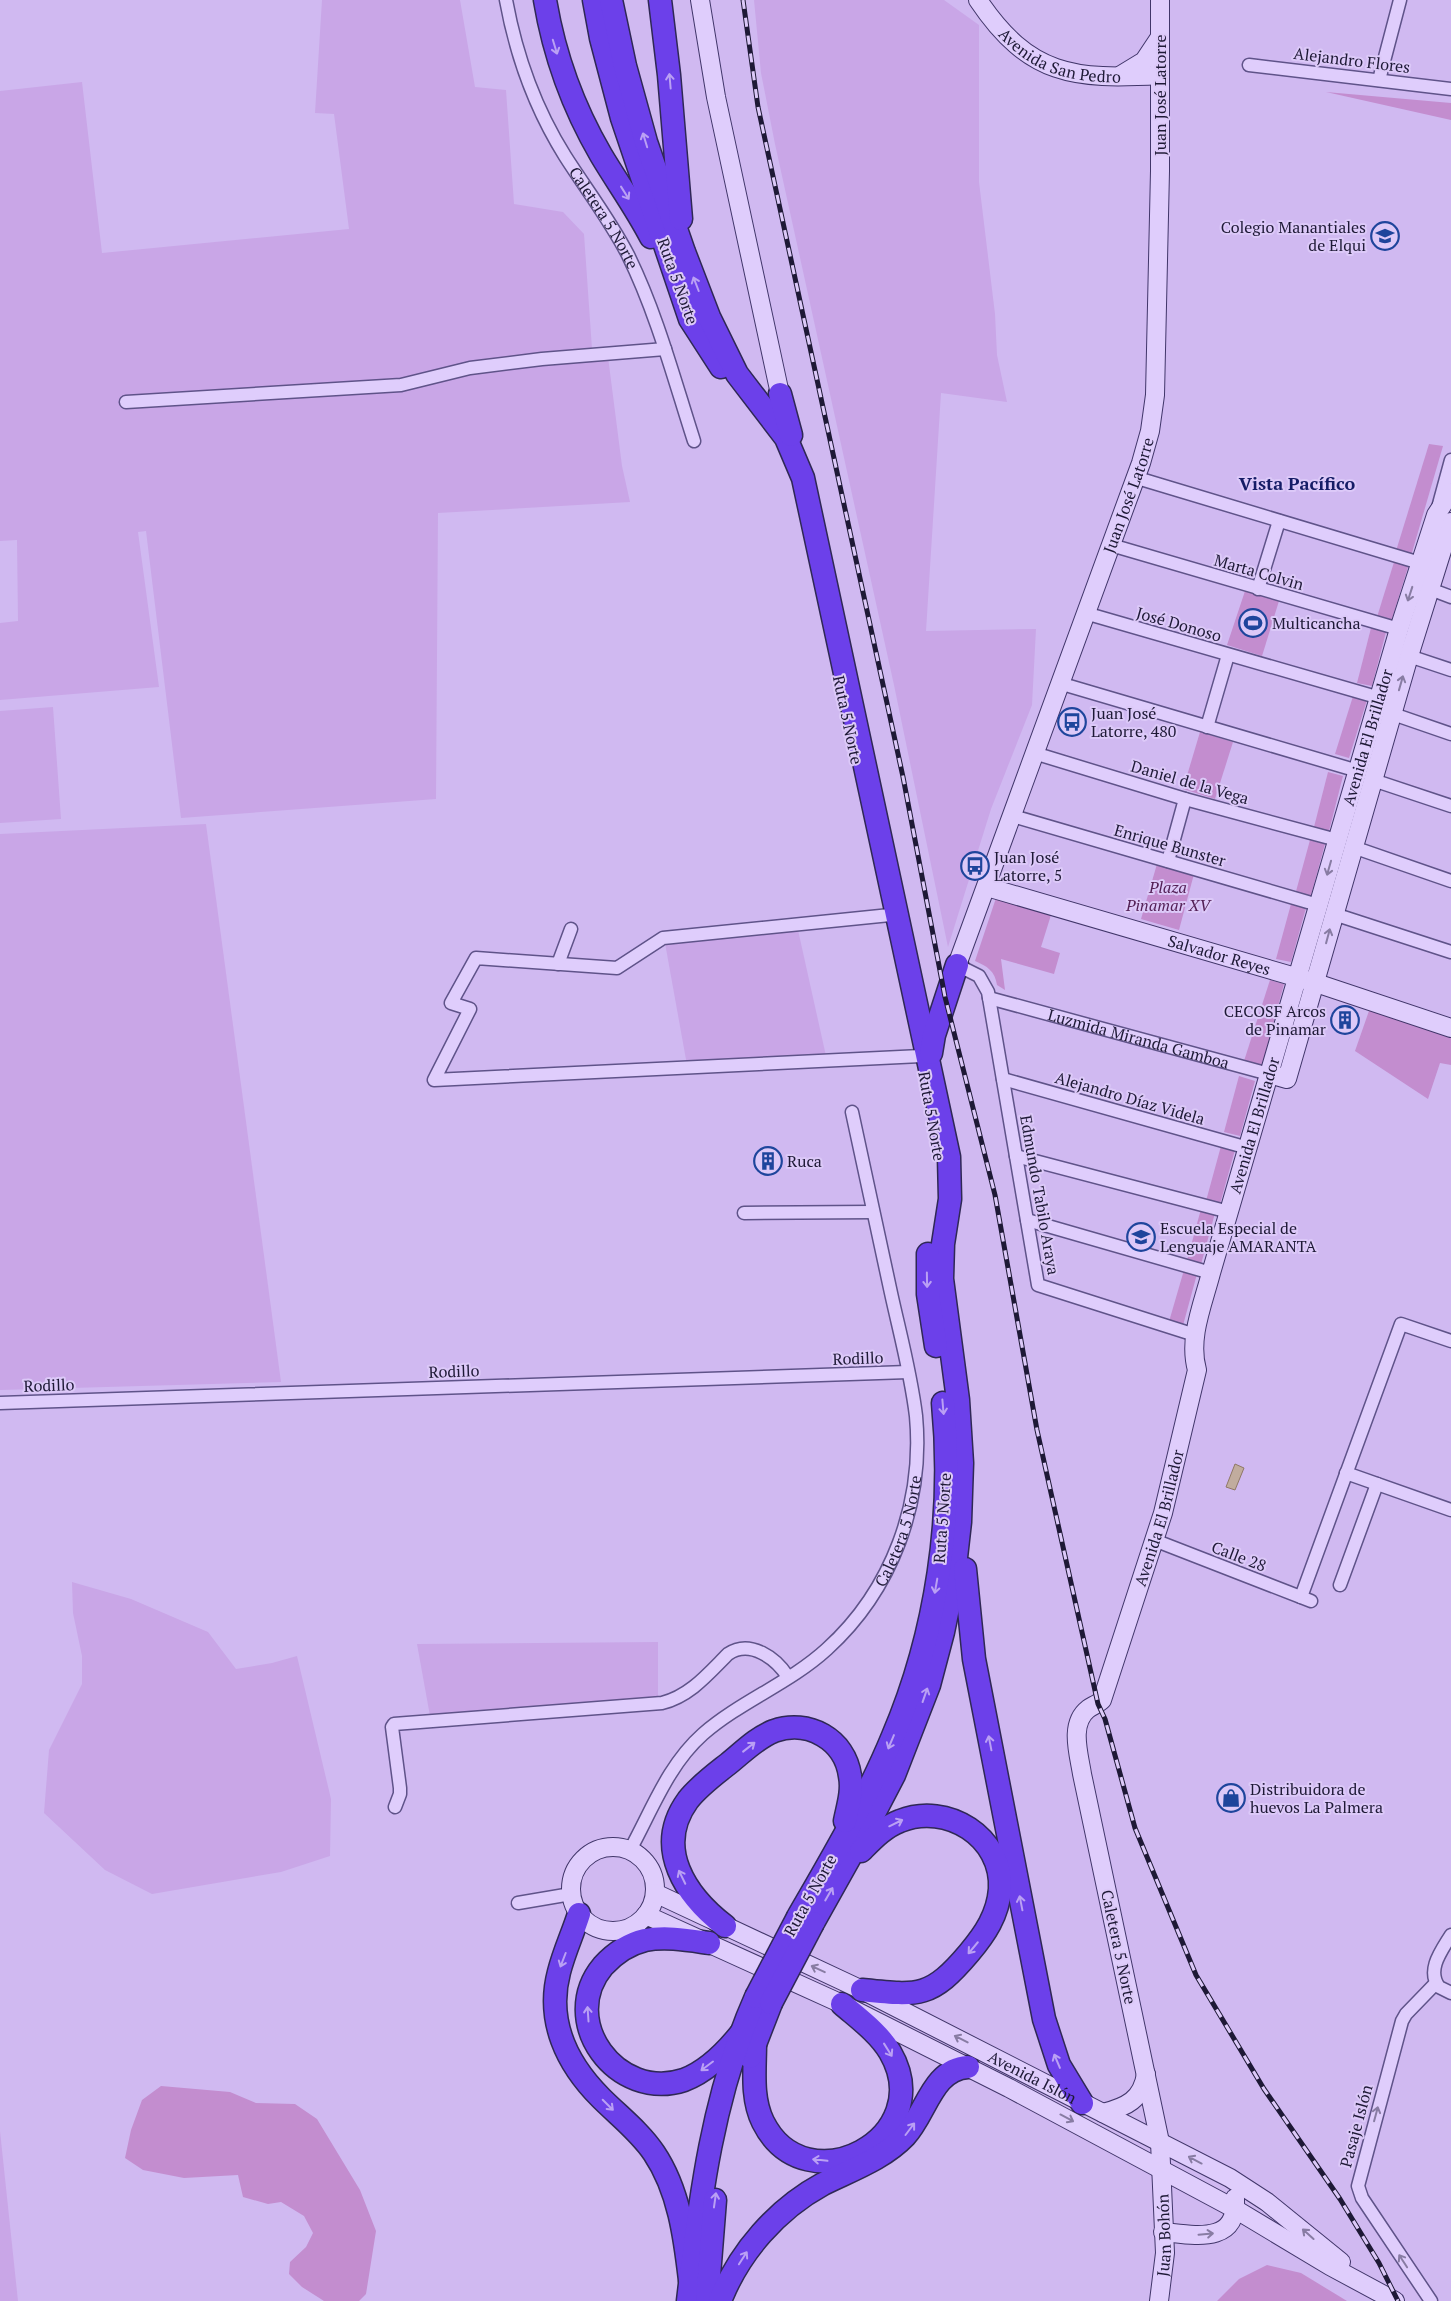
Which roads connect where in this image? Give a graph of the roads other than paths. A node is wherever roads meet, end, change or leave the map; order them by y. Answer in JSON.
{"nodes":[{"id":1,"x":506,"y":0,"type":"edge"},
{"id":2,"x":545,"y":0,"type":"edge"},
{"id":3,"x":594,"y":0,"type":"edge"},
{"id":4,"x":611,"y":0,"type":"edge"},
{"id":5,"x":660,"y":0,"type":"edge"},
{"id":6,"x":700,"y":0,"type":"edge"},
{"id":7,"x":978,"y":0,"type":"edge"},
{"id":8,"x":1160,"y":0,"type":"edge"},
{"id":9,"x":1400,"y":0,"type":"edge"},
{"id":10,"x":1160,"y":37,"type":"junction"},
{"id":11,"x":1249,"y":65,"type":"dead end"},
{"id":12,"x":1160,"y":75,"type":"junction"},
{"id":13,"x":1119,"y":77,"type":"junction"},
{"id":14,"x":1379,"y":80,"type":"junction"},
{"id":15,"x":1451,"y":89,"type":"edge"},
{"id":16,"x":1160,"y":114,"type":"junction"},
{"id":17,"x":684,"y":252,"type":"junction"},
{"id":18,"x":679,"y":287,"type":"junction"},
{"id":19,"x":665,"y":349,"type":"junction"},
{"id":20,"x":780,"y":394,"type":"joint"},
{"id":21,"x":126,"y":402,"type":"dead end"},
{"id":22,"x":694,"y":442,"type":"dead end"},
{"id":23,"x":1451,"y":460,"type":"edge"},
{"id":24,"x":798,"y":463,"type":"junction"},
{"id":25,"x":1134,"y":478,"type":"junction"},
{"id":26,"x":1451,"y":492,"type":"edge"},
{"id":27,"x":1443,"y":518,"type":"edge"},
{"id":28,"x":1279,"y":521,"type":"junction"},
{"id":29,"x":1111,"y":545,"type":"junction"},
{"id":30,"x":1420,"y":563,"type":"junction"},
{"id":31,"x":1258,"y":589,"type":"junction"},
{"id":32,"x":1430,"y":589,"type":"junction"},
{"id":33,"x":1451,"y":597,"type":"edge"},
{"id":34,"x":1085,"y":613,"type":"junction"},
{"id":35,"x":1399,"y":629,"type":"junction"},
{"id":36,"x":1228,"y":655,"type":"junction"},
{"id":37,"x":1409,"y":656,"type":"junction"},
{"id":38,"x":1451,"y":670,"type":"edge"},
{"id":39,"x":1059,"y":683,"type":"junction"},
{"id":40,"x":1380,"y":698,"type":"junction"},
{"id":41,"x":1393,"y":714,"type":"junction"},
{"id":42,"x":1208,"y":727,"type":"junction"},
{"id":43,"x":1451,"y":734,"type":"edge"},
{"id":44,"x":1034,"y":753,"type":"junction"},
{"id":45,"x":1358,"y":770,"type":"junction"},
{"id":46,"x":1373,"y":780,"type":"junction"},
{"id":47,"x":1185,"y":798,"type":"junction"},
{"id":48,"x":1451,"y":806,"type":"edge"},
{"id":49,"x":1012,"y":816,"type":"junction"},
{"id":50,"x":1345,"y":844,"type":"junction"},
{"id":51,"x":1168,"y":861,"type":"junction"},
{"id":52,"x":1451,"y":881,"type":"edge"},
{"id":53,"x":987,"y":887,"type":"junction"},
{"id":54,"x":1318,"y":905,"type":"junction"},
{"id":55,"x":1334,"y":914,"type":"junction"},
{"id":56,"x":890,"y":915,"type":"junction"},
{"id":57,"x":571,"y":929,"type":"dead end"},
{"id":58,"x":1451,"y":952,"type":"edge"},
{"id":59,"x":558,"y":964,"type":"junction"},
{"id":60,"x":958,"y":965,"type":"junction"},
{"id":61,"x":1298,"y":978,"type":"junction"},
{"id":62,"x":1316,"y":983,"type":"junction"},
{"id":63,"x":945,"y":997,"type":"junction"},
{"id":64,"x":989,"y":998,"type":"junction"},
{"id":65,"x":917,"y":1002,"type":"junction"},
{"id":66,"x":1451,"y":1028,"type":"edge"},
{"id":67,"x":925,"y":1059,"type":"junction"},
{"id":68,"x":1269,"y":1074,"type":"junction"},
{"id":69,"x":1003,"y":1079,"type":"junction"},
{"id":70,"x":1287,"y":1079,"type":"joint"},
{"id":71,"x":852,"y":1112,"type":"dead end"},
{"id":72,"x":1248,"y":1148,"type":"junction"},
{"id":73,"x":1016,"y":1156,"type":"junction"},
{"id":74,"x":874,"y":1212,"type":"junction"},
{"id":75,"x":1229,"y":1212,"type":"junction"},
{"id":76,"x":744,"y":1213,"type":"dead end"},
{"id":77,"x":1027,"y":1220,"type":"junction"},
{"id":78,"x":1211,"y":1273,"type":"junction"},
{"id":79,"x":1195,"y":1335,"type":"junction"},
{"id":80,"x":1451,"y":1341,"type":"edge"},
{"id":81,"x":908,"y":1372,"type":"junction"},
{"id":82,"x":0,"y":1402,"type":"edge"},
{"id":83,"x":1346,"y":1474,"type":"junction"},
{"id":84,"x":1377,"y":1484,"type":"junction"},
{"id":85,"x":962,"y":1491,"type":"junction"},
{"id":86,"x":1451,"y":1510,"type":"edge"},
{"id":87,"x":1154,"y":1540,"type":"junction"},
{"id":88,"x":1340,"y":1585,"type":"dead end"},
{"id":89,"x":788,"y":1677,"type":"junction"},
{"id":90,"x":1078,"y":1726,"type":"joint"},
{"id":91,"x":395,"y":1807,"type":"dead end"},
{"id":92,"x":840,"y":1844,"type":"junction"},
{"id":93,"x":630,"y":1850,"type":"junction"},
{"id":94,"x":846,"y":1866,"type":"junction"},
{"id":95,"x":655,"y":1893,"type":"junction"},
{"id":96,"x":571,"y":1894,"type":"junction"},
{"id":97,"x":518,"y":1903,"type":"dead end"},
{"id":98,"x":579,"y":1914,"type":"junction"},
{"id":99,"x":646,"y":1915,"type":"junction"},
{"id":100,"x":805,"y":1920,"type":"junction"},
{"id":101,"x":725,"y":1926,"type":"junction"},
{"id":102,"x":1451,"y":1935,"type":"edge"},
{"id":103,"x":709,"y":1943,"type":"junction"},
{"id":104,"x":1436,"y":1983,"type":"junction"},
{"id":105,"x":862,"y":1990,"type":"junction"},
{"id":106,"x":1451,"y":1992,"type":"edge"},
{"id":107,"x":842,"y":2004,"type":"junction"},
{"id":108,"x":748,"y":2037,"type":"junction"},
{"id":109,"x":968,"y":2067,"type":"junction"},
{"id":110,"x":1146,"y":2071,"type":"junction"},
{"id":111,"x":1082,"y":2103,"type":"junction"},
{"id":112,"x":1103,"y":2113,"type":"junction"},
{"id":113,"x":1160,"y":2142,"type":"junction"},
{"id":114,"x":1162,"y":2169,"type":"junction"},
{"id":115,"x":1230,"y":2178,"type":"junction"},
{"id":116,"x":1235,"y":2209,"type":"junction"},
{"id":117,"x":1163,"y":2232,"type":"junction"},
{"id":118,"x":689,"y":2290,"type":"edge"},
{"id":119,"x":1391,"y":2299,"type":"edge"},
{"id":120,"x":707,"y":2301,"type":"edge"},
{"id":121,"x":720,"y":2301,"type":"edge"},
{"id":122,"x":1159,"y":2301,"type":"edge"},
{"id":123,"x":1431,"y":2301,"type":"edge"}],
"edges":[{"from":1,"to":19,"type":"street","name":"Caletera 5 Norte"},
{"from":2,"to":18,"type":"highway","one_way":true},
{"from":3,"to":18,"type":"highway","name":"Ruta 5 Norte"},
{"from":17,"to":4,"type":"highway","name":"Ruta 5 Norte","one_way":true},
{"from":17,"to":5,"type":"highway","one_way":true},
{"from":6,"to":20,"type":"main road"},
{"from":7,"to":13,"type":"main road","name":"Avenida San Pedro"},
{"from":8,"to":10,"type":"main road","name":"Juan José Latorre"},
{"from":9,"to":14,"type":"street"},
{"from":10,"to":12,"type":"main road","name":"Juan José Latorre"},
{"from":10,"to":13,"type":"main road"},
{"from":11,"to":14,"type":"street","name":"Alejandro Flores"},
{"from":12,"to":13,"type":"main road","name":"Avenida San Pedro"},
{"from":12,"to":16,"type":"main road","name":"Juan José Latorre"},
{"from":13,"to":16,"type":"main road"},
{"from":14,"to":15,"type":"street","name":"Alejandro Flores"},
{"from":16,"to":25,"type":"main road","name":"Juan José Latorre"},
{"from":24,"to":17,"type":"highway","name":"Ruta 5 Norte","one_way":true},
{"from":18,"to":56,"type":"highway","name":"Ruta 5 Norte"},
{"from":19,"to":21,"type":"street"},
{"from":19,"to":22,"type":"street","name":"Caletera 5 Norte"},
{"from":20,"to":24,"type":"highway"},
{"from":23,"to":27,"type":"street","name":"Avenida El Brillador"},
{"from":24,"to":65,"type":"highway","name":"Ruta 5 Norte"},
{"from":25,"to":28,"type":"street"},
{"from":25,"to":29,"type":"main road","name":"Juan José Latorre"},
{"from":26,"to":27,"type":"main road"},
{"from":27,"to":30,"type":"main road","name":"Avenida El Brillador"},
{"from":27,"to":32,"type":"main road","name":"Avenida El Brillador"},
{"from":28,"to":30,"type":"street"},
{"from":28,"to":31,"type":"street"},
{"from":29,"to":31,"type":"street","name":"Marta Colvin"},
{"from":29,"to":34,"type":"main road","name":"Juan José Latorre"},
{"from":30,"to":35,"type":"main road","name":"Avenida El Brillador","one_way":true},
{"from":31,"to":35,"type":"street","name":"Marta Colvin"},
{"from":32,"to":33,"type":"street"},
{"from":32,"to":37,"type":"main road","name":"Avenida El Brillador"},
{"from":34,"to":36,"type":"street","name":"José Donoso"},
{"from":34,"to":39,"type":"main road","name":"Juan José Latorre"},
{"from":35,"to":40,"type":"main road","name":"Avenida El Brillador"},
{"from":36,"to":40,"type":"street","name":"José Donoso"},
{"from":36,"to":42,"type":"street"},
{"from":37,"to":38,"type":"street"},
{"from":41,"to":37,"type":"main road","name":"Avenida El Brillador","one_way":true},
{"from":39,"to":42,"type":"street"},
{"from":39,"to":44,"type":"main road","name":"Juan José Latorre"},
{"from":40,"to":45,"type":"main road","name":"Avenida El Brillador"},
{"from":41,"to":43,"type":"street"},
{"from":41,"to":46,"type":"main road","name":"Avenida El Brillador"},
{"from":42,"to":45,"type":"street"},
{"from":44,"to":47,"type":"street","name":"Daniel de la Vega"},
{"from":44,"to":49,"type":"main road","name":"Juan José Latorre"},
{"from":45,"to":46,"type":"main road"},
{"from":45,"to":50,"type":"main road","name":"Avenida El Brillador"},
{"from":46,"to":48,"type":"street"},
{"from":46,"to":50,"type":"main road","name":"Avenida El Brillador"},
{"from":47,"to":50,"type":"street","name":"Daniel de la Vega"},
{"from":47,"to":51,"type":"street"},
{"from":49,"to":51,"type":"street","name":"Enrique Bunster"},
{"from":49,"to":53,"type":"main road","name":"Juan José Latorre"},
{"from":50,"to":52,"type":"street","name":"Daniel de la Vega"},
{"from":50,"to":54,"type":"main road","name":"Avenida El Brillador","one_way":true},
{"from":50,"to":55,"type":"main road","name":"Avenida El Brillador"},
{"from":51,"to":54,"type":"street","name":"Enrique Bunster"},
{"from":53,"to":60,"type":"main road","name":"Juan José Latorre"},
{"from":53,"to":61,"type":"main road","name":"Salvador Reyes"},
{"from":54,"to":61,"type":"main road","name":"Avenida El Brillador"},
{"from":55,"to":58,"type":"street"},
{"from":62,"to":55,"type":"main road","name":"Avenida El Brillador","one_way":true},
{"from":56,"to":59,"type":"street"},
{"from":56,"to":67,"type":"highway","name":"Ruta 5 Norte"},
{"from":57,"to":59,"type":"street"},
{"from":59,"to":67,"type":"street"},
{"from":60,"to":63,"type":"highway"},
{"from":60,"to":64,"type":"street","name":"Edmundo Tabilo Araya"},
{"from":61,"to":62,"type":"main road","name":"Salvador Reyes"},
{"from":61,"to":68,"type":"main road","name":"Avenida El Brillador"},
{"from":62,"to":66,"type":"main road","name":"Salvador Reyes"},
{"from":62,"to":70,"type":"main road","name":"Avenida El Brillador"},
{"from":63,"to":65,"type":"highway"},
{"from":63,"to":67,"type":"highway"},
{"from":64,"to":68,"type":"street","name":"Luzmida Miranda Gamboa"},
{"from":64,"to":69,"type":"street","name":"Edmundo Tabilo Araya"},
{"from":65,"to":67,"type":"highway","name":"Ruta 5 Norte"},
{"from":67,"to":85,"type":"highway","name":"Ruta 5 Norte"},
{"from":67,"to":92,"type":"highway","name":"Ruta 5 Norte","one_way":true},
{"from":68,"to":70,"type":"main road","name":"Luzmida Miranda Gamboa"},
{"from":68,"to":72,"type":"main road","name":"Avenida El Brillador"},
{"from":69,"to":72,"type":"street","name":"Alejandro Díaz Videla"},
{"from":69,"to":73,"type":"street","name":"Edmundo Tabilo Araya"},
{"from":71,"to":74,"type":"street","name":"Caletera 5 Norte"},
{"from":72,"to":75,"type":"main road","name":"Avenida El Brillador"},
{"from":73,"to":75,"type":"street"},
{"from":73,"to":77,"type":"street","name":"Edmundo Tabilo Araya"},
{"from":74,"to":76,"type":"street"},
{"from":74,"to":81,"type":"street","name":"Caletera 5 Norte"},
{"from":75,"to":78,"type":"main road","name":"Avenida El Brillador"},
{"from":77,"to":78,"type":"street"},
{"from":77,"to":79,"type":"street","name":"Edmundo Tabilo Araya"},
{"from":78,"to":79,"type":"main road","name":"Avenida El Brillador"},
{"from":79,"to":87,"type":"main road","name":"Avenida El Brillador"},
{"from":80,"to":83,"type":"street"},
{"from":81,"to":82,"type":"street","name":"Rodillo"},
{"from":81,"to":89,"type":"street","name":"Caletera 5 Norte"},
{"from":83,"to":84,"type":"street"},
{"from":83,"to":87,"type":"street","name":"Calle 28"},
{"from":84,"to":86,"type":"street"},
{"from":84,"to":88,"type":"street"},
{"from":94,"to":85,"type":"highway","name":"Ruta 5 Norte","one_way":true},
{"from":111,"to":85,"type":"highway","one_way":true},
{"from":87,"to":90,"type":"main road","name":"Avenida El Brillador"},
{"from":89,"to":91,"type":"street"},
{"from":89,"to":93,"type":"street","name":"Caletera 5 Norte"},
{"from":90,"to":110,"type":"main road","name":"Caletera 5 Norte"},
{"from":92,"to":100,"type":"highway","name":"Ruta 5 Norte"},
{"from":101,"to":92,"type":"highway","one_way":true},
{"from":93,"to":95,"type":"main road"},
{"from":93,"to":96,"type":"main road"},
{"from":100,"to":94,"type":"highway","name":"Ruta 5 Norte","one_way":true},
{"from":94,"to":105,"type":"highway","one_way":true},
{"from":95,"to":99,"type":"main road"},
{"from":95,"to":101,"type":"main road","name":"Avenida Islón"},
{"from":96,"to":97,"type":"street"},
{"from":96,"to":98,"type":"main road"},
{"from":98,"to":99,"type":"main road"},
{"from":98,"to":118,"type":"highway","one_way":true},
{"from":99,"to":103,"type":"main road","name":"Avenida Islón"},
{"from":100,"to":108,"type":"highway","name":"Ruta 5 Norte","bridge":true},
{"from":105,"to":101,"type":"main road","name":"Avenida Islón","one_way":true},
{"from":102,"to":104,"type":"street"},
{"from":103,"to":107,"type":"main road","name":"Avenida Islón"},
{"from":108,"to":103,"type":"highway","one_way":true},
{"from":104,"to":106,"type":"street"},
{"from":123,"to":104,"type":"street","name":"Pasaje Islón","one_way":true},
{"from":111,"to":105,"type":"main road","name":"Avenida Islón","one_way":true},
{"from":107,"to":108,"type":"highway","one_way":true},
{"from":107,"to":109,"type":"main road","name":"Avenida Islón"},
{"from":108,"to":118,"type":"highway","name":"Ruta 5 Norte"},
{"from":120,"to":108,"type":"highway","name":"Ruta 5 Norte","one_way":true},
{"from":109,"to":114,"type":"main road","name":"Avenida Islón","one_way":true},
{"from":121,"to":109,"type":"highway","one_way":true},
{"from":110,"to":112,"type":"main road"},
{"from":110,"to":113,"type":"main road","name":"Caletera 5 Norte"},
{"from":111,"to":112,"type":"main road","name":"Avenida Islón"},
{"from":112,"to":113,"type":"main road","name":"Avenida Islón"},
{"from":113,"to":114,"type":"main road","name":"Caletera 5 Norte"},
{"from":115,"to":113,"type":"main road","name":"Avenida Islón","one_way":true},
{"from":114,"to":116,"type":"main road","name":"Avenida Islón"},
{"from":114,"to":117,"type":"main road","name":"Juan Bohón"},
{"from":115,"to":116,"type":"main road"},
{"from":119,"to":115,"type":"main road","name":"Avenida Islón","one_way":true},
{"from":117,"to":116,"type":"main road","one_way":true},
{"from":116,"to":119,"type":"main road","name":"Avenida Islón"},
{"from":117,"to":122,"type":"main road","name":"Juan Bohón"}]}
